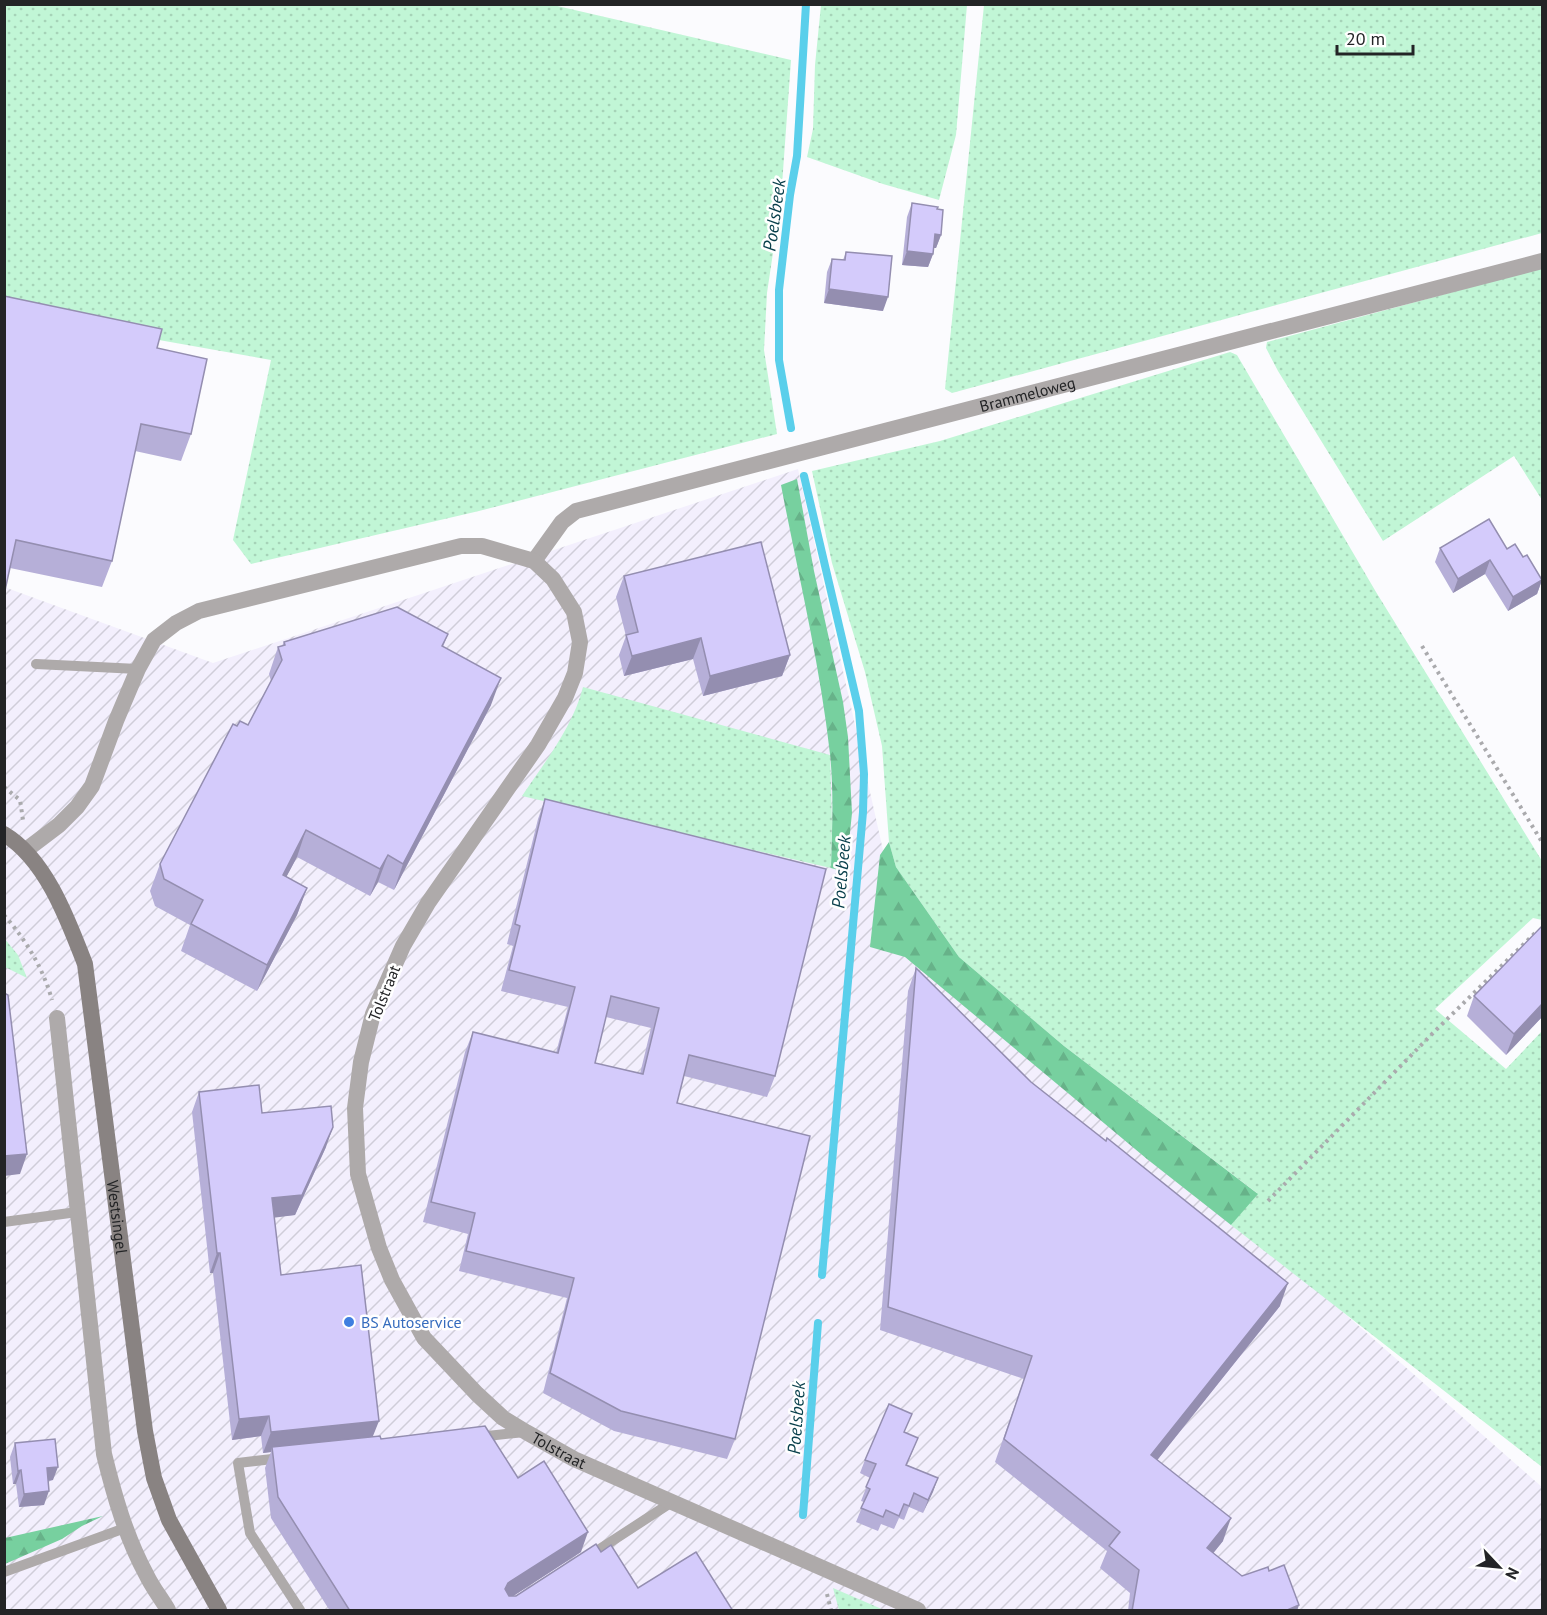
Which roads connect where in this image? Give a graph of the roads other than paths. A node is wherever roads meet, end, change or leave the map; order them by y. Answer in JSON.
{"nodes":[{"id":1,"x":1542,"y":261,"type":"edge"},
{"id":2,"x":534,"y":561,"type":"junction"},
{"id":3,"x":36,"y":664,"type":"dead end"},
{"id":4,"x":138,"y":669,"type":"junction"},
{"id":5,"x":4,"y":834,"type":"edge"},
{"id":6,"x":26,"y":850,"type":"junction"},
{"id":7,"x":57,"y":1018,"type":"road end"},
{"id":8,"x":77,"y":1212,"type":"junction"},
{"id":9,"x":4,"y":1222,"type":"edge"},
{"id":10,"x":526,"y":1432,"type":"junction"},
{"id":11,"x":468,"y":1438,"type":"edge"},
{"id":12,"x":295,"y":1457,"type":"edge"},
{"id":13,"x":672,"y":1502,"type":"junction"},
{"id":14,"x":125,"y":1528,"type":"junction"},
{"id":15,"x":584,"y":1560,"type":"edge"},
{"id":16,"x":4,"y":1572,"type":"edge"},
{"id":17,"x":168,"y":1611,"type":"edge"},
{"id":18,"x":219,"y":1611,"type":"edge"},
{"id":19,"x":300,"y":1611,"type":"edge"},
{"id":20,"x":918,"y":1611,"type":"edge"}],
"edges":[{"from":1,"to":2,"type":"street","name":"Brammeloweg"},
{"from":2,"to":4,"type":"street","name":"Tolstraat"},
{"from":2,"to":10,"type":"street","name":"Tolstraat"},
{"from":3,"to":4,"type":"lane"},
{"from":4,"to":6,"type":"street","name":"Tolstraat"},
{"from":5,"to":6,"type":"main road","name":"Westsingel"},
{"from":6,"to":18,"type":"main road","name":"Westsingel"},
{"from":7,"to":8,"type":"street"},
{"from":8,"to":9,"type":"lane"},
{"from":8,"to":14,"type":"street"},
{"from":10,"to":11,"type":"lane"},
{"from":10,"to":13,"type":"street","name":"Tolstraat"},
{"from":12,"to":19,"type":"lane"},
{"from":13,"to":15,"type":"lane"},
{"from":13,"to":20,"type":"street","name":"Tolstraat"},
{"from":14,"to":16,"type":"lane"},
{"from":14,"to":17,"type":"street"}]}
